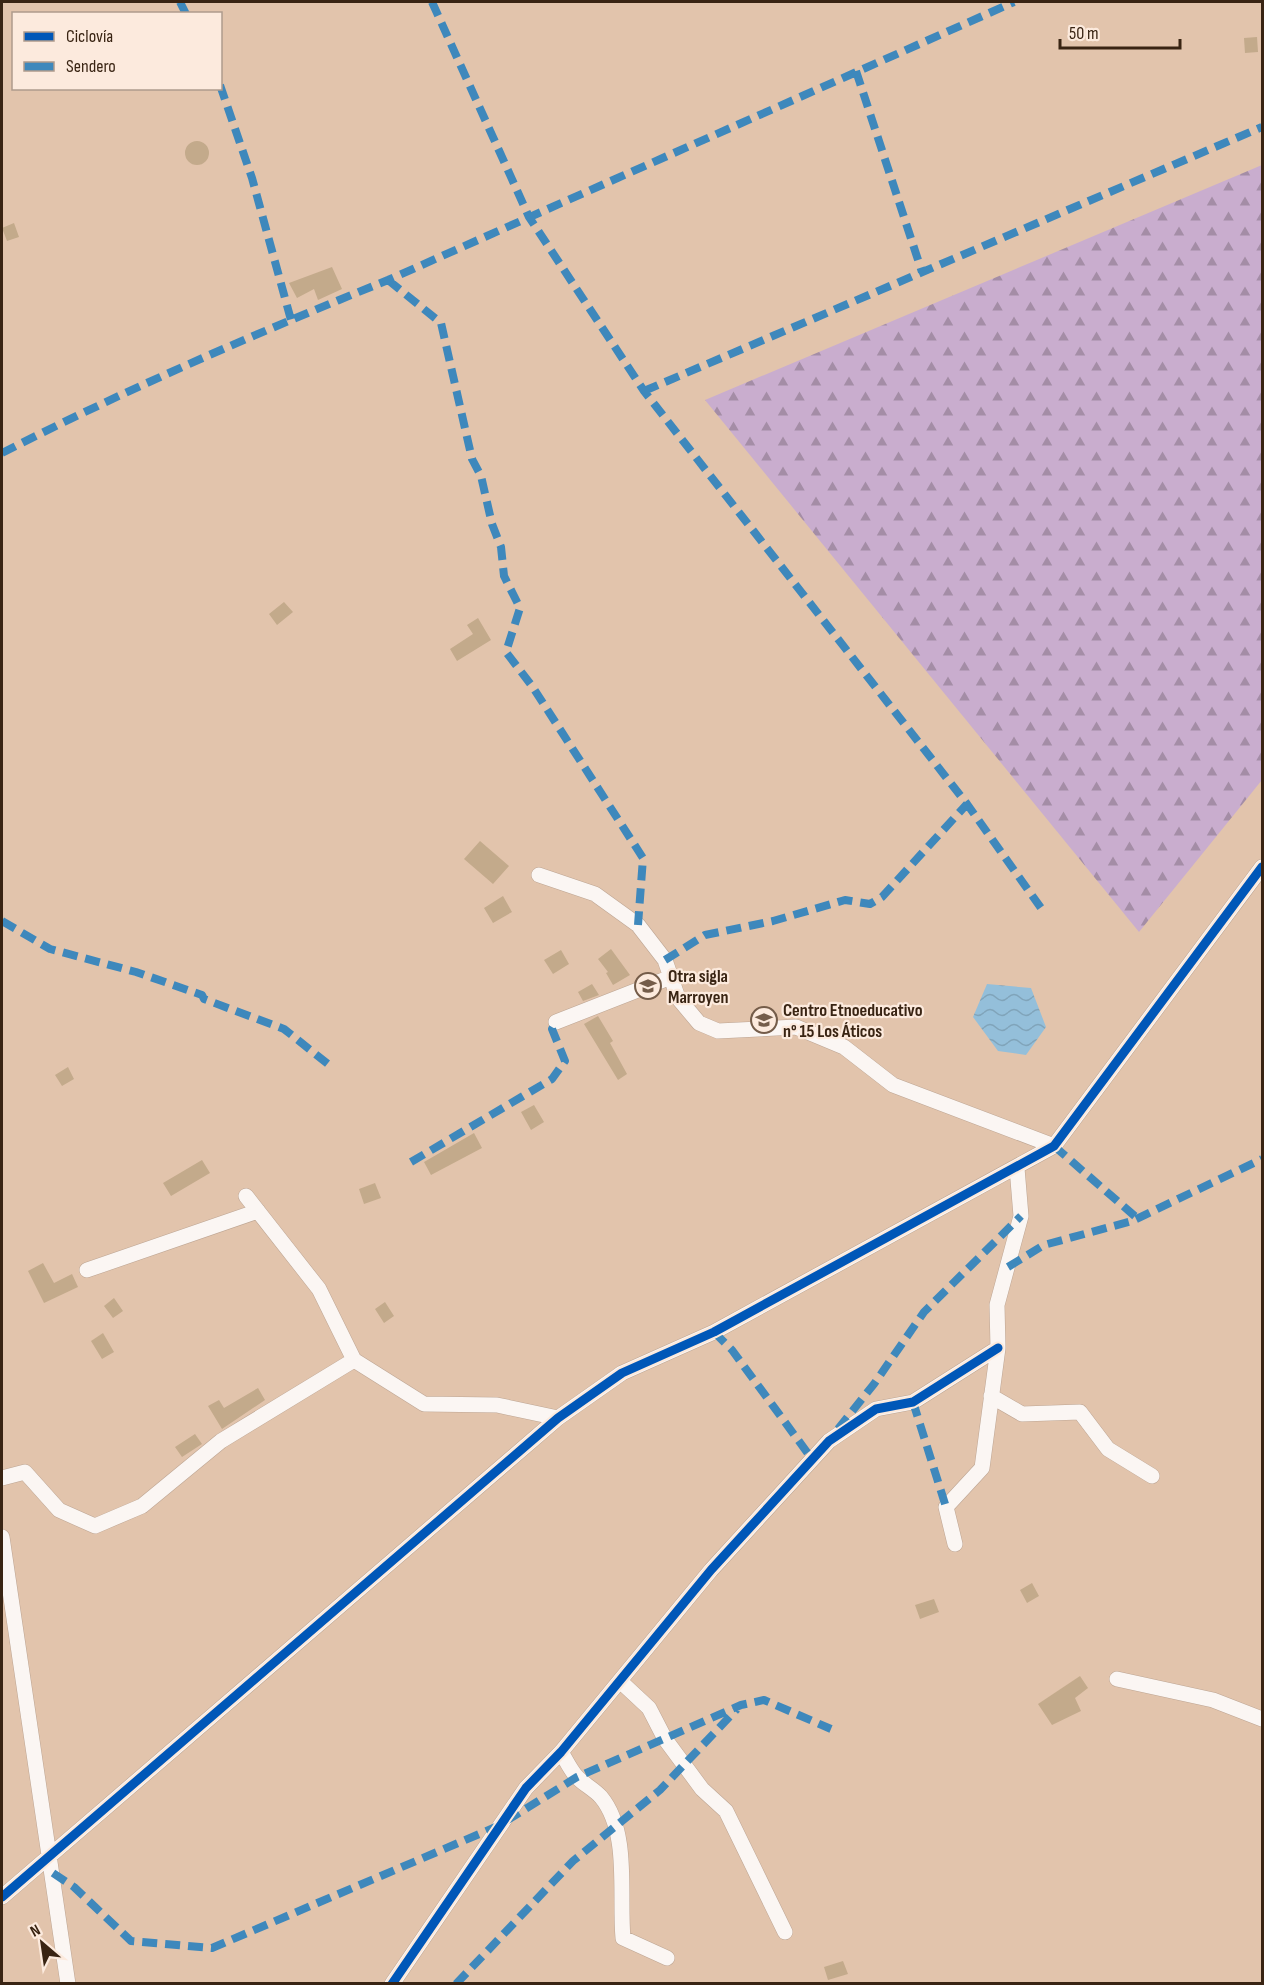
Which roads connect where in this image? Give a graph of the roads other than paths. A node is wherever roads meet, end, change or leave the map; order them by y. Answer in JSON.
{"nodes":[{"id":1,"x":1263,"y":867,"type":"edge"},
{"id":2,"x":538,"y":875,"type":"dead end"},
{"id":3,"x":671,"y":977,"type":"junction"},
{"id":4,"x":556,"y":1022,"type":"dead end"},
{"id":5,"x":1054,"y":1146,"type":"junction"},
{"id":6,"x":1017,"y":1168,"type":"junction"},
{"id":7,"x":246,"y":1196,"type":"dead end"},
{"id":8,"x":258,"y":1211,"type":"junction"},
{"id":9,"x":87,"y":1270,"type":"dead end"},
{"id":10,"x":998,"y":1348,"type":"junction"},
{"id":11,"x":354,"y":1360,"type":"junction"},
{"id":12,"x":991,"y":1396,"type":"junction"},
{"id":13,"x":558,"y":1418,"type":"junction"},
{"id":14,"x":1152,"y":1476,"type":"dead end"},
{"id":15,"x":2,"y":1478,"type":"edge"},
{"id":16,"x":2,"y":1537,"type":"edge"},
{"id":17,"x":955,"y":1544,"type":"dead end"},
{"id":18,"x":1116,"y":1679,"type":"dead end"},
{"id":19,"x":620,"y":1681,"type":"junction"},
{"id":20,"x":1263,"y":1719,"type":"edge"},
{"id":21,"x":561,"y":1752,"type":"junction"},
{"id":22,"x":50,"y":1855,"type":"junction"},
{"id":23,"x":2,"y":1897,"type":"edge"},
{"id":24,"x":785,"y":1932,"type":"dead end"},
{"id":25,"x":667,"y":1958,"type":"dead end"},
{"id":26,"x":68,"y":1983,"type":"edge"},
{"id":27,"x":392,"y":1983,"type":"edge"}],
"edges":[{"from":1,"to":5,"type":"street"},
{"from":2,"to":3,"type":"street"},
{"from":3,"to":4,"type":"street"},
{"from":3,"to":5,"type":"street"},
{"from":5,"to":6,"type":"street"},
{"from":6,"to":10,"type":"street"},
{"from":6,"to":13,"type":"street"},
{"from":7,"to":8,"type":"street"},
{"from":8,"to":9,"type":"street"},
{"from":8,"to":11,"type":"street"},
{"from":10,"to":12,"type":"street"},
{"from":10,"to":19,"type":"street"},
{"from":11,"to":13,"type":"street"},
{"from":11,"to":15,"type":"street"},
{"from":12,"to":14,"type":"street"},
{"from":12,"to":17,"type":"street"},
{"from":13,"to":22,"type":"street"},
{"from":16,"to":22,"type":"street"},
{"from":18,"to":20,"type":"street"},
{"from":19,"to":21,"type":"street"},
{"from":19,"to":24,"type":"street"},
{"from":21,"to":25,"type":"street"},
{"from":21,"to":27,"type":"street"},
{"from":22,"to":23,"type":"street"},
{"from":22,"to":26,"type":"street"}]}
